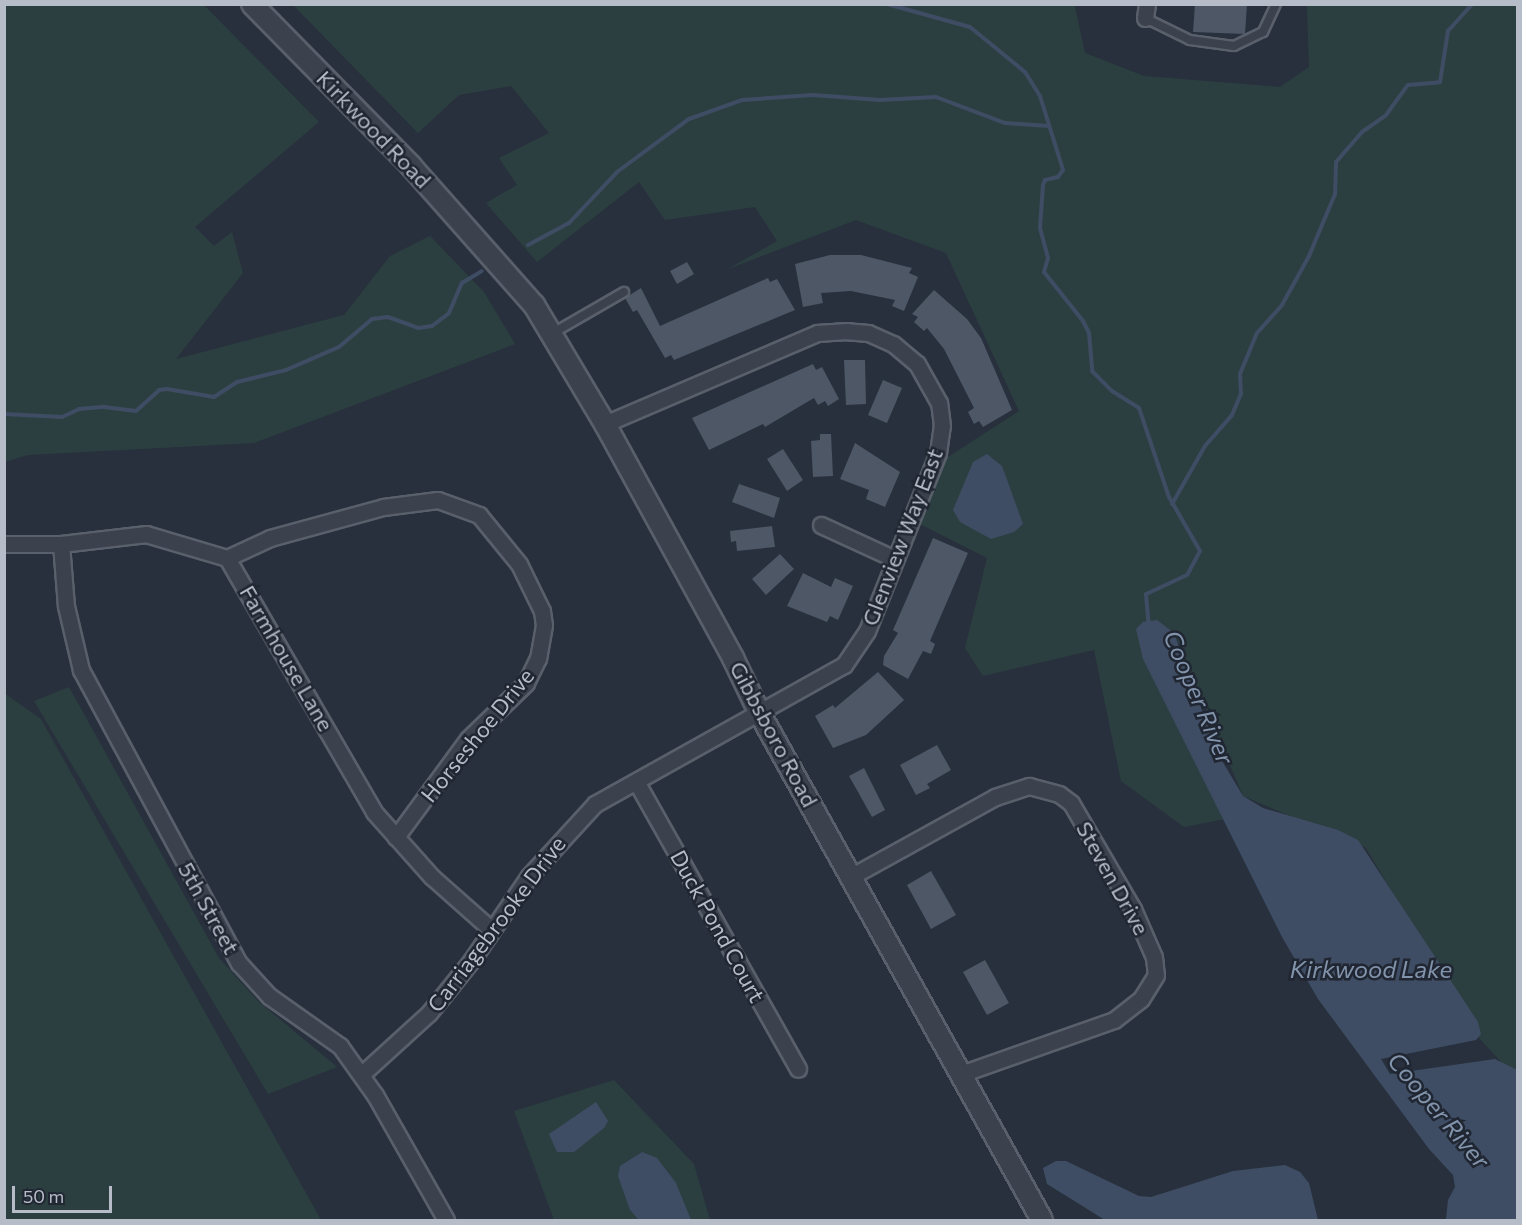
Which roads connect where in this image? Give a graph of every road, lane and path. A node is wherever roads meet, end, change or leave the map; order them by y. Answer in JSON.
{"nodes":[{"id":1,"x":252,"y":4,"type":"edge"},
{"id":2,"x":1276,"y":4,"type":"edge"},
{"id":3,"x":1146,"y":11,"type":"edge"},
{"id":4,"x":494,"y":255,"type":"joint"},
{"id":5,"x":624,"y":292,"type":"dead end"},
{"id":6,"x":551,"y":334,"type":"junction"},
{"id":7,"x":605,"y":424,"type":"junction"},
{"id":8,"x":821,"y":525,"type":"dead end"},
{"id":9,"x":4,"y":544,"type":"edge"},
{"id":10,"x":61,"y":544,"type":"junction"},
{"id":11,"x":227,"y":558,"type":"junction"},
{"id":12,"x":895,"y":559,"type":"junction"},
{"id":13,"x":759,"y":714,"type":"junction"},
{"id":14,"x":637,"y":783,"type":"junction"},
{"id":15,"x":396,"y":837,"type":"junction"},
{"id":16,"x":852,"y":876,"type":"junction"},
{"id":17,"x":492,"y":930,"type":"junction"},
{"id":18,"x":798,"y":1069,"type":"dead end"},
{"id":19,"x":362,"y":1074,"type":"junction"},
{"id":20,"x":961,"y":1074,"type":"junction"},
{"id":21,"x":446,"y":1221,"type":"edge"},
{"id":22,"x":1042,"y":1221,"type":"edge"}],
"edges":[{"from":1,"to":4,"type":"street","name":"Kirkwood Road"},
{"from":2,"to":3,"type":"lane"},
{"from":4,"to":6,"type":"street","name":"Gibbsboro Road"},
{"from":5,"to":6,"type":"lane"},
{"from":6,"to":7,"type":"street","name":"Gibbsboro Road"},
{"from":7,"to":12,"type":"street","name":"Glenview Way East"},
{"from":7,"to":13,"type":"street","name":"Gibbsboro Road"},
{"from":8,"to":12,"type":"street"},
{"from":9,"to":10,"type":"street"},
{"from":10,"to":11,"type":"street"},
{"from":10,"to":19,"type":"street","name":"5th Street"},
{"from":11,"to":15,"type":"street","name":"Farmhouse Lane"},
{"from":11,"to":15,"type":"street","name":"Horseshoe Drive"},
{"from":12,"to":13,"type":"street","name":"Glenview Way East"},
{"from":13,"to":14,"type":"street","name":"Glenview Way East"},
{"from":13,"to":16,"type":"street","name":"Gibbsboro Road"},
{"from":14,"to":17,"type":"street","name":"Carriagebrooke Drive"},
{"from":14,"to":18,"type":"street","name":"Duck Pond Court"},
{"from":15,"to":17,"type":"street","name":"Farmhouse Lane"},
{"from":16,"to":20,"type":"street","name":"Gibbsboro Road"},
{"from":16,"to":20,"type":"street","name":"Steven Drive"},
{"from":17,"to":19,"type":"street","name":"Carriagebrooke Drive"},
{"from":19,"to":21,"type":"street","name":"5th Street"},
{"from":20,"to":22,"type":"street","name":"Gibbsboro Road"}]}
